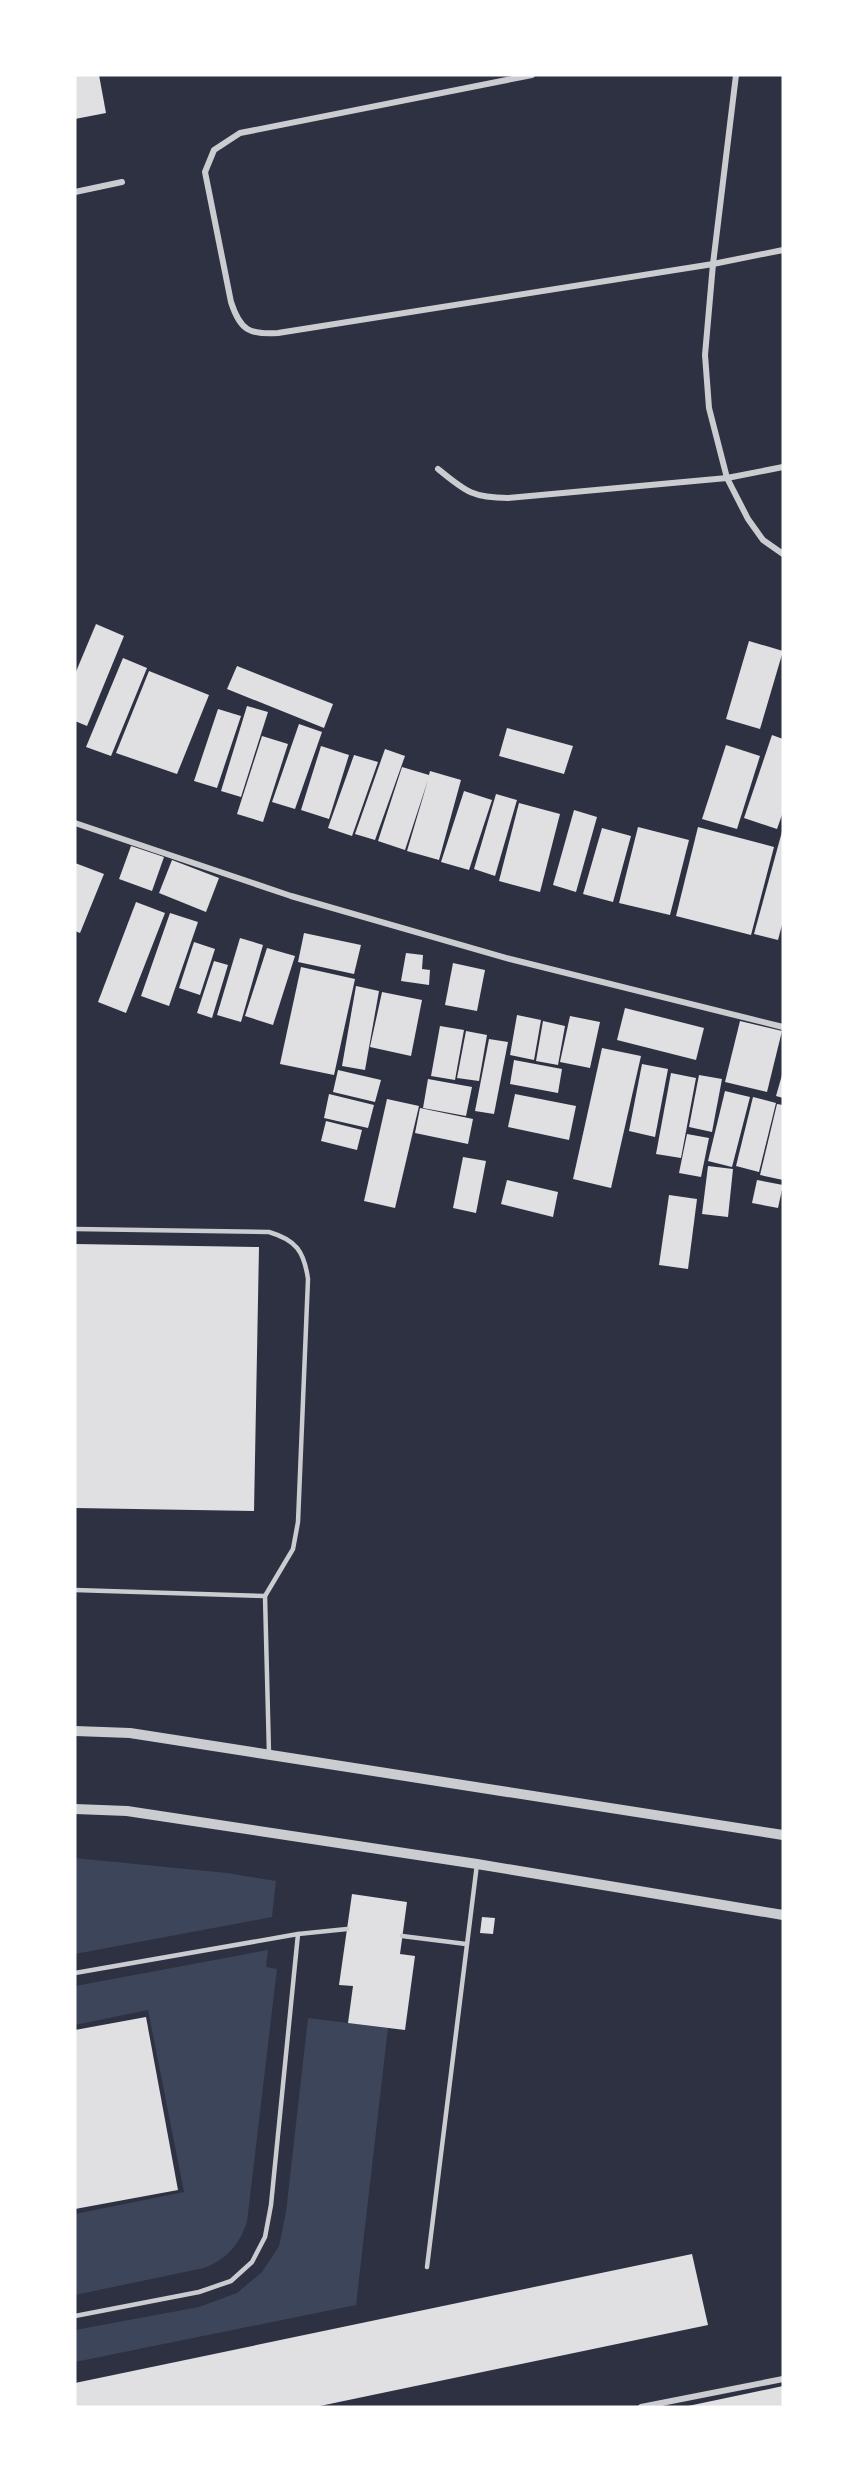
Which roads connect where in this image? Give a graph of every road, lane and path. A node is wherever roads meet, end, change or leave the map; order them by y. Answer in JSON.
{"nodes":[{"id":1,"x":532,"y":75,"type":"edge"},
{"id":2,"x":736,"y":75,"type":"edge"},
{"id":3,"x":122,"y":182,"type":"dead end"},
{"id":4,"x":75,"y":192,"type":"edge"},
{"id":5,"x":783,"y":250,"type":"edge"},
{"id":6,"x":713,"y":264,"type":"junction"},
{"id":7,"x":783,"y":467,"type":"edge"},
{"id":8,"x":438,"y":469,"type":"dead end"},
{"id":9,"x":727,"y":478,"type":"junction"},
{"id":10,"x":783,"y":554,"type":"edge"},
{"id":11,"x":75,"y":823,"type":"edge"},
{"id":12,"x":783,"y":1027,"type":"edge"},
{"id":13,"x":75,"y":1229,"type":"edge"},
{"id":14,"x":75,"y":1590,"type":"edge"},
{"id":15,"x":265,"y":1596,"type":"junction"},
{"id":16,"x":75,"y":1731,"type":"edge"},
{"id":17,"x":269,"y":1754,"type":"junction"},
{"id":18,"x":75,"y":1809,"type":"edge"},
{"id":19,"x":783,"y":1835,"type":"edge"},
{"id":20,"x":477,"y":1864,"type":"junction"},
{"id":21,"x":783,"y":1915,"type":"edge"},
{"id":22,"x":347,"y":1929,"type":"dead end"},
{"id":23,"x":298,"y":1934,"type":"junction"},
{"id":24,"x":402,"y":1936,"type":"dead end"},
{"id":25,"x":466,"y":1944,"type":"junction"},
{"id":26,"x":75,"y":1973,"type":"edge"},
{"id":27,"x":427,"y":2266,"type":"dead end"},
{"id":28,"x":75,"y":2316,"type":"edge"},
{"id":29,"x":783,"y":2379,"type":"edge"},
{"id":30,"x":641,"y":2407,"type":"edge"}],
"edges":[{"from":1,"to":6,"type":"street"},
{"from":2,"to":6,"type":"street"},
{"from":3,"to":4,"type":"street"},
{"from":5,"to":6,"type":"street"},
{"from":6,"to":9,"type":"street"},
{"from":7,"to":9,"type":"street"},
{"from":8,"to":9,"type":"street"},
{"from":9,"to":10,"type":"street"},
{"from":11,"to":12,"type":"street"},
{"from":13,"to":15,"type":"lane"},
{"from":14,"to":15,"type":"lane"},
{"from":15,"to":17,"type":"lane"},
{"from":16,"to":17,"type":"street"},
{"from":17,"to":19,"type":"street"},
{"from":18,"to":20,"type":"street"},
{"from":20,"to":21,"type":"street"},
{"from":20,"to":25,"type":"lane"},
{"from":22,"to":23,"type":"lane"},
{"from":23,"to":26,"type":"lane"},
{"from":23,"to":28,"type":"lane"},
{"from":24,"to":25,"type":"lane"},
{"from":25,"to":27,"type":"lane"},
{"from":29,"to":30,"type":"street"}]}
